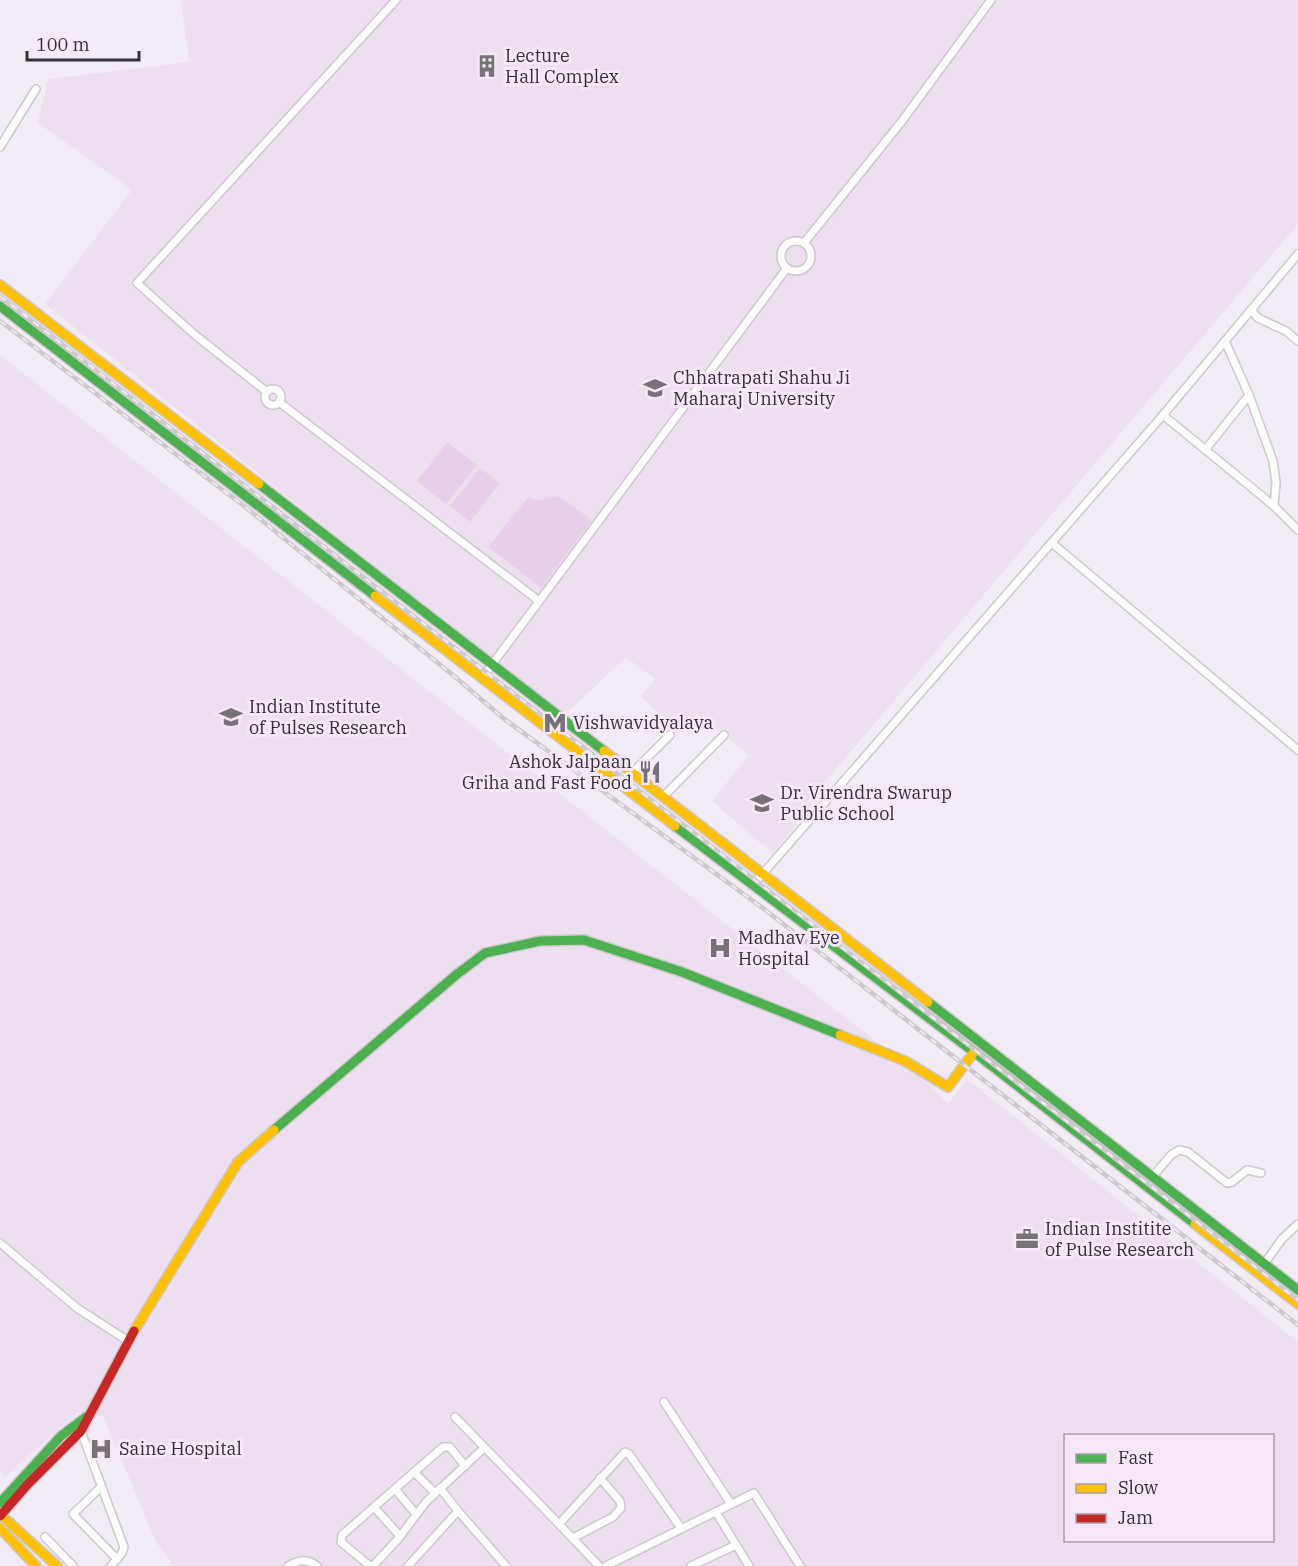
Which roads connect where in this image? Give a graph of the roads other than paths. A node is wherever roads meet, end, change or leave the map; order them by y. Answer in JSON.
{"nodes":[{"id":1,"x":396,"y":0,"type":"edge"},
{"id":2,"x":991,"y":0,"type":"edge"},
{"id":3,"x":36,"y":89,"type":"dead end"},
{"id":4,"x":0,"y":147,"type":"edge"},
{"id":5,"x":804,"y":243,"type":"junction"},
{"id":6,"x":1298,"y":254,"type":"edge"},
{"id":7,"x":787,"y":268,"type":"junction"},
{"id":8,"x":0,"y":285,"type":"edge"},
{"id":9,"x":0,"y":306,"type":"edge"},
{"id":10,"x":1251,"y":310,"type":"junction"},
{"id":11,"x":64,"y":334,"type":"junction"},
{"id":12,"x":1226,"y":341,"type":"junction"},
{"id":13,"x":1298,"y":341,"type":"edge"},
{"id":14,"x":54,"y":348,"type":"junction"},
{"id":15,"x":267,"y":392,"type":"junction"},
{"id":16,"x":1249,"y":395,"type":"junction"},
{"id":17,"x":279,"y":402,"type":"junction"},
{"id":18,"x":1163,"y":415,"type":"junction"},
{"id":19,"x":1205,"y":450,"type":"junction"},
{"id":20,"x":1274,"y":506,"type":"junction"},
{"id":21,"x":1297,"y":527,"type":"edge"},
{"id":22,"x":1052,"y":543,"type":"junction"},
{"id":23,"x":539,"y":601,"type":"junction"},
{"id":24,"x":492,"y":664,"type":"junction"},
{"id":25,"x":482,"y":678,"type":"junction"},
{"id":26,"x":670,"y":735,"type":"dead end"},
{"id":27,"x":724,"y":735,"type":"dead end"},
{"id":28,"x":1298,"y":750,"type":"edge"},
{"id":29,"x":632,"y":773,"type":"junction"},
{"id":30,"x":663,"y":797,"type":"junction"},
{"id":31,"x":763,"y":874,"type":"junction"},
{"id":32,"x":752,"y":886,"type":"junction"},
{"id":33,"x":974,"y":1052,"type":"junction"},
{"id":34,"x":1262,"y":1173,"type":"dead end"},
{"id":35,"x":1152,"y":1177,"type":"junction"},
{"id":36,"x":1298,"y":1224,"type":"edge"},
{"id":37,"x":0,"y":1243,"type":"edge"},
{"id":38,"x":1264,"y":1264,"type":"junction"},
{"id":39,"x":1298,"y":1290,"type":"edge"},
{"id":40,"x":1298,"y":1304,"type":"edge"},
{"id":41,"x":128,"y":1341,"type":"junction"},
{"id":42,"x":664,"y":1402,"type":"dead end"},
{"id":43,"x":88,"y":1416,"type":"junction"},
{"id":44,"x":455,"y":1417,"type":"dead end"},
{"id":45,"x":81,"y":1431,"type":"junction"},
{"id":46,"x":484,"y":1448,"type":"junction"},
{"id":47,"x":465,"y":1466,"type":"junction"},
{"id":48,"x":414,"y":1472,"type":"junction"},
{"id":49,"x":600,"y":1478,"type":"junction"},
{"id":50,"x":101,"y":1487,"type":"junction"},
{"id":51,"x":394,"y":1489,"type":"junction"},
{"id":52,"x":438,"y":1490,"type":"junction"},
{"id":53,"x":0,"y":1503,"type":"edge"},
{"id":54,"x":731,"y":1504,"type":"junction"},
{"id":55,"x":374,"y":1507,"type":"junction"},
{"id":56,"x":458,"y":1511,"type":"junction"},
{"id":57,"x":716,"y":1512,"type":"junction"},
{"id":58,"x":416,"y":1514,"type":"junction"},
{"id":59,"x":0,"y":1515,"type":"edge"},
{"id":60,"x":559,"y":1524,"type":"junction"},
{"id":61,"x":0,"y":1528,"type":"edge"},
{"id":62,"x":681,"y":1528,"type":"junction"},
{"id":63,"x":400,"y":1536,"type":"junction"},
{"id":64,"x":45,"y":1537,"type":"dead end"},
{"id":65,"x":573,"y":1538,"type":"junction"},
{"id":66,"x":736,"y":1545,"type":"junction"},
{"id":67,"x":117,"y":1559,"type":"junction"},
{"id":68,"x":36,"y":1566,"type":"edge"},
{"id":69,"x":57,"y":1566,"type":"edge"},
{"id":70,"x":73,"y":1566,"type":"edge"},
{"id":71,"x":111,"y":1566,"type":"edge"},
{"id":72,"x":288,"y":1566,"type":"edge"},
{"id":73,"x":317,"y":1566,"type":"edge"},
{"id":74,"x":372,"y":1566,"type":"edge"},
{"id":75,"x":408,"y":1566,"type":"edge"},
{"id":76,"x":506,"y":1566,"type":"edge"},
{"id":77,"x":599,"y":1566,"type":"edge"},
{"id":78,"x":606,"y":1566,"type":"edge"},
{"id":79,"x":691,"y":1566,"type":"edge"},
{"id":80,"x":748,"y":1566,"type":"edge"},
{"id":81,"x":800,"y":1566,"type":"edge"}],
"edges":[{"from":1,"to":15,"type":"street"},
{"from":2,"to":5,"type":"street"},
{"from":3,"to":4,"type":"street"},
{"from":5,"to":7,"type":"street"},
{"from":5,"to":7,"type":"street"},
{"from":6,"to":10,"type":"street"},
{"from":7,"to":23,"type":"street"},
{"from":8,"to":11,"type":"main road"},
{"from":9,"to":14,"type":"main road"},
{"from":10,"to":12,"type":"street"},
{"from":10,"to":13,"type":"street"},
{"from":11,"to":14,"type":"main road"},
{"from":11,"to":24,"type":"main road"},
{"from":12,"to":16,"type":"street"},
{"from":12,"to":18,"type":"street"},
{"from":14,"to":25,"type":"main road"},
{"from":15,"to":17,"type":"street"},
{"from":15,"to":17,"type":"street"},
{"from":16,"to":19,"type":"street"},
{"from":16,"to":20,"type":"street"},
{"from":17,"to":23,"type":"street"},
{"from":18,"to":19,"type":"street"},
{"from":18,"to":22,"type":"street"},
{"from":19,"to":20,"type":"street"},
{"from":20,"to":21,"type":"street"},
{"from":22,"to":28,"type":"street"},
{"from":22,"to":31,"type":"street"},
{"from":23,"to":24,"type":"street"},
{"from":24,"to":25,"type":"street"},
{"from":24,"to":29,"type":"main road"},
{"from":25,"to":32,"type":"main road"},
{"from":26,"to":29,"type":"street"},
{"from":27,"to":30,"type":"street"},
{"from":29,"to":30,"type":"main road"},
{"from":30,"to":31,"type":"main road"},
{"from":31,"to":32,"type":"street"},
{"from":31,"to":35,"type":"main road"},
{"from":32,"to":33,"type":"main road"},
{"from":33,"to":40,"type":"main road"},
{"from":33,"to":41,"type":"main road"},
{"from":34,"to":35,"type":"street"},
{"from":35,"to":38,"type":"main road"},
{"from":36,"to":38,"type":"street"},
{"from":37,"to":41,"type":"street"},
{"from":38,"to":39,"type":"main road"},
{"from":41,"to":43,"type":"main road"},
{"from":42,"to":54,"type":"street"},
{"from":43,"to":45,"type":"main road"},
{"from":43,"to":53,"type":"main road"},
{"from":44,"to":46,"type":"street"},
{"from":45,"to":50,"type":"street"},
{"from":45,"to":59,"type":"main road"},
{"from":46,"to":47,"type":"street"},
{"from":46,"to":60,"type":"street"},
{"from":47,"to":48,"type":"street"},
{"from":47,"to":52,"type":"street"},
{"from":48,"to":51,"type":"street"},
{"from":48,"to":52,"type":"street"},
{"from":49,"to":60,"type":"street"},
{"from":49,"to":62,"type":"street"},
{"from":49,"to":65,"type":"street"},
{"from":50,"to":67,"type":"street"},
{"from":50,"to":67,"type":"street"},
{"from":51,"to":55,"type":"street"},
{"from":51,"to":58,"type":"street"},
{"from":52,"to":56,"type":"street"},
{"from":52,"to":58,"type":"street"},
{"from":54,"to":57,"type":"street"},
{"from":54,"to":81,"type":"street"},
{"from":55,"to":63,"type":"street"},
{"from":55,"to":74,"type":"street"},
{"from":56,"to":75,"type":"street"},
{"from":56,"to":76,"type":"street"},
{"from":57,"to":62,"type":"street"},
{"from":57,"to":66,"type":"street"},
{"from":58,"to":63,"type":"street"},
{"from":59,"to":69,"type":"main road"},
{"from":60,"to":65,"type":"street"},
{"from":61,"to":68,"type":"main road"},
{"from":62,"to":78,"type":"street"},
{"from":63,"to":74,"type":"street"},
{"from":64,"to":70,"type":"street"},
{"from":65,"to":77,"type":"street"},
{"from":66,"to":79,"type":"street"},
{"from":66,"to":80,"type":"street"},
{"from":67,"to":71,"type":"street"},
{"from":72,"to":73,"type":"street"}]}
